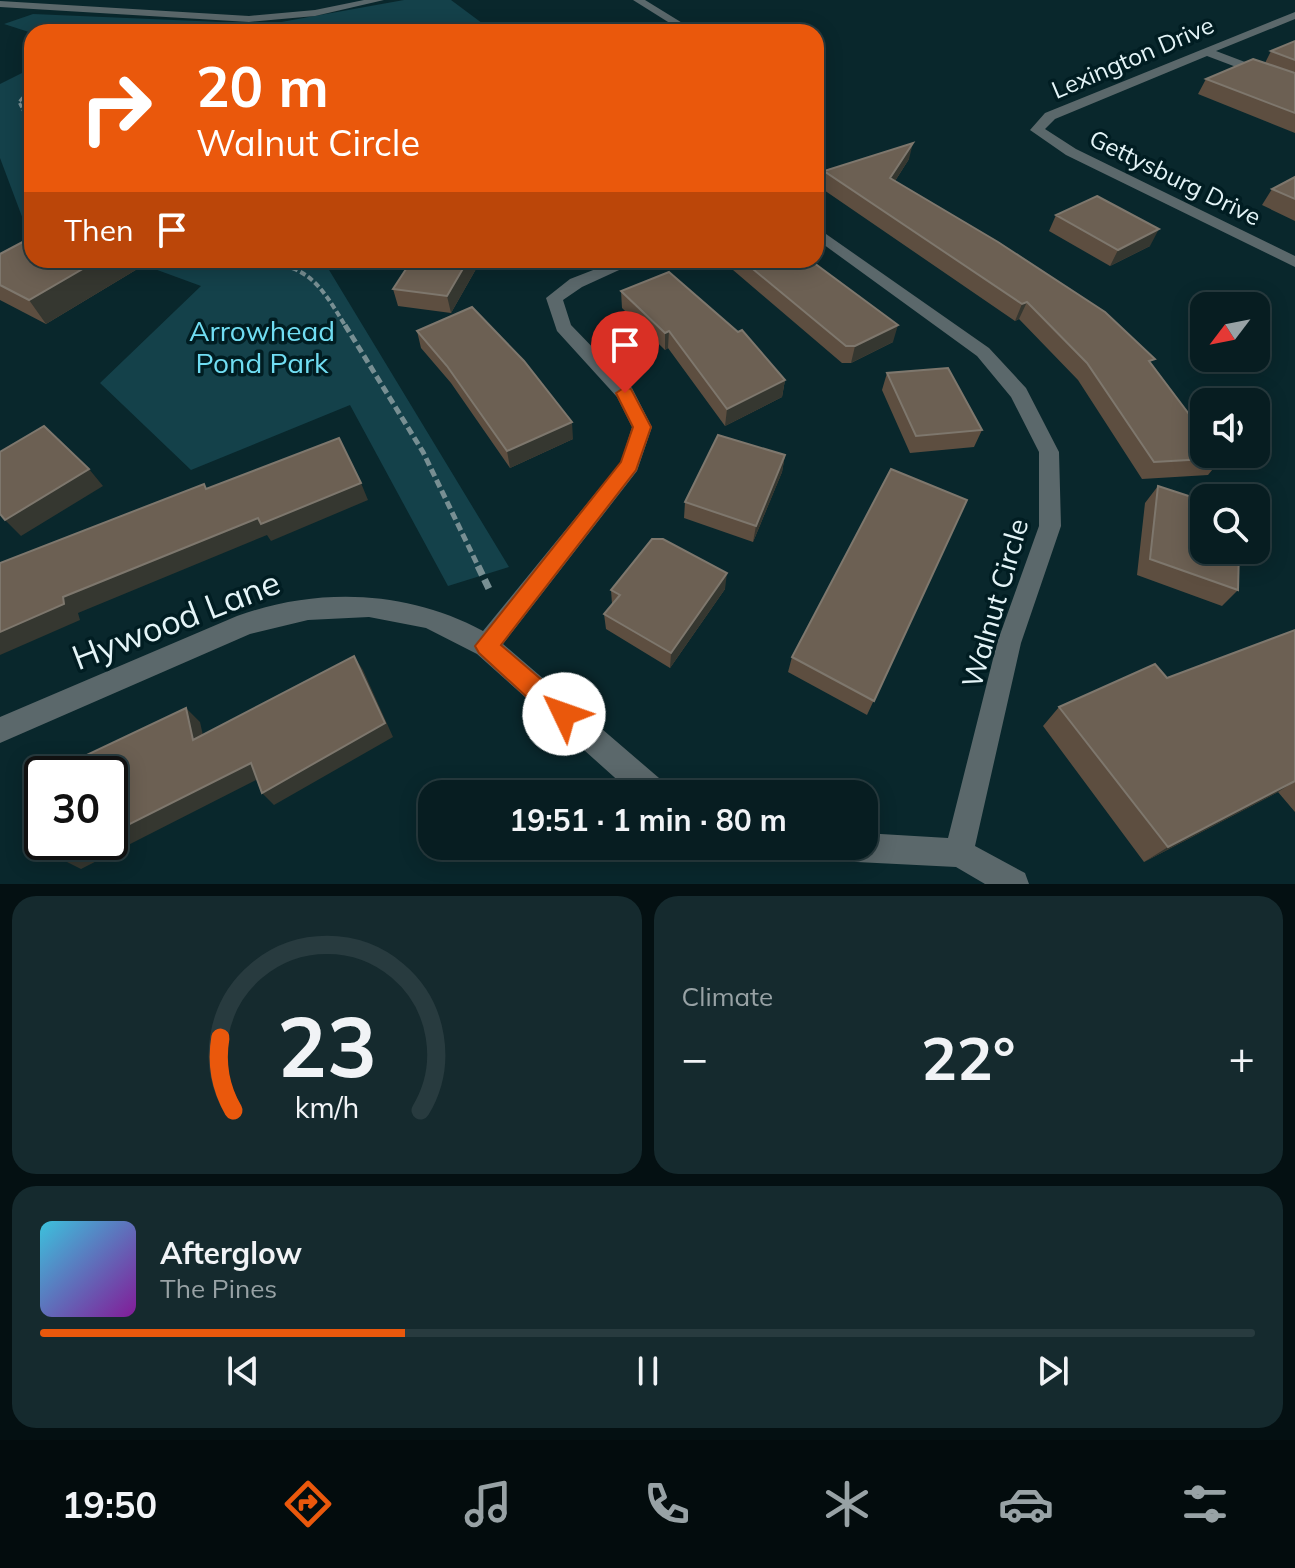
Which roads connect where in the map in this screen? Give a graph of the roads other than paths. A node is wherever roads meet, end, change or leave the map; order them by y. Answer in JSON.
{"nodes":[{"id":1,"x":379,"y":0,"type":"edge"},
{"id":2,"x":638,"y":0,"type":"edge"},
{"id":3,"x":0,"y":4,"type":"edge"},
{"id":4,"x":22,"y":7,"type":"junction"},
{"id":5,"x":1295,"y":15,"type":"edge"},
{"id":6,"x":1,"y":17,"type":"edge"},
{"id":7,"x":678,"y":24,"type":"edge"},
{"id":8,"x":1205,"y":51,"type":"junction"},
{"id":9,"x":1295,"y":85,"type":"edge"},
{"id":10,"x":1037,"y":130,"type":"joint"},
{"id":11,"x":824,"y":238,"type":"edge"},
{"id":12,"x":1295,"y":262,"type":"edge"},
{"id":13,"x":613,"y":268,"type":"edge"},
{"id":14,"x":486,"y":646,"type":"junction"},
{"id":15,"x":0,"y":730,"type":"edge"},
{"id":16,"x":637,"y":780,"type":"edge"},
{"id":17,"x":878,"y":848,"type":"edge"},
{"id":18,"x":959,"y":853,"type":"junction"},
{"id":19,"x":1014,"y":884,"type":"edge"}],
"edges":[{"from":1,"to":4,"type":"street"},
{"from":2,"to":7,"type":"street"},
{"from":3,"to":4,"type":"street"},
{"from":4,"to":6,"type":"street"},
{"from":5,"to":8,"type":"street","name":"Lexington Drive"},
{"from":8,"to":9,"type":"street"},
{"from":8,"to":10,"type":"street","name":"Lexington Drive"},
{"from":10,"to":12,"type":"street","name":"Gettysburg Drive"},
{"from":11,"to":18,"type":"street","name":"Walnut Circle"},
{"from":13,"to":14,"type":"street"},
{"from":14,"to":15,"type":"street","name":"Hywood Lane"},
{"from":14,"to":16,"type":"street","name":"Hywood Lane"},
{"from":17,"to":18,"type":"street"},
{"from":18,"to":19,"type":"street"}]}
